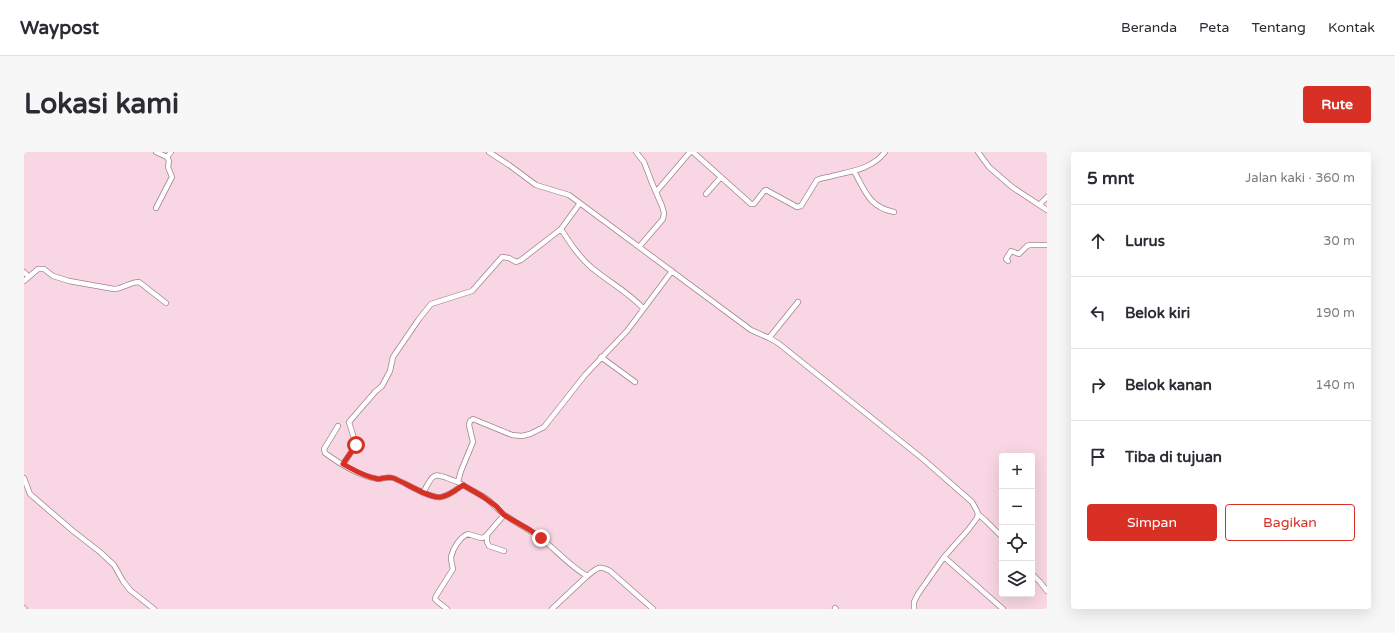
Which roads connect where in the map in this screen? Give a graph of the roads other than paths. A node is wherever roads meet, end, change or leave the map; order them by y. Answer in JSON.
{"nodes":[{"id":1,"x":156,"y":152,"type":"edge"},
{"id":2,"x":171,"y":152,"type":"edge"},
{"id":3,"x":489,"y":152,"type":"edge"},
{"id":4,"x":636,"y":152,"type":"edge"},
{"id":5,"x":691,"y":152,"type":"edge"},
{"id":6,"x":885,"y":152,"type":"edge"},
{"id":7,"x":978,"y":152,"type":"edge"},
{"id":8,"x":167,"y":157,"type":"junction"},
{"id":9,"x":854,"y":171,"type":"junction"},
{"id":10,"x":721,"y":178,"type":"junction"},
{"id":11,"x":656,"y":192,"type":"junction"},
{"id":12,"x":706,"y":194,"type":"dead end"},
{"id":13,"x":1047,"y":197,"type":"edge"},
{"id":14,"x":580,"y":204,"type":"junction"},
{"id":15,"x":1040,"y":204,"type":"junction"},
{"id":16,"x":156,"y":208,"type":"dead end"},
{"id":17,"x":1047,"y":210,"type":"edge"},
{"id":18,"x":894,"y":212,"type":"dead end"},
{"id":19,"x":561,"y":229,"type":"junction"},
{"id":20,"x":1047,"y":245,"type":"edge"},
{"id":21,"x":639,"y":247,"type":"junction"},
{"id":22,"x":1008,"y":261,"type":"dead end"},
{"id":23,"x":672,"y":271,"type":"junction"},
{"id":24,"x":24,"y":272,"type":"edge"},
{"id":25,"x":29,"y":277,"type":"junction"},
{"id":26,"x":24,"y":281,"type":"edge"},
{"id":27,"x":166,"y":302,"type":"dead end"},
{"id":28,"x":798,"y":302,"type":"dead end"},
{"id":29,"x":644,"y":308,"type":"junction"},
{"id":30,"x":769,"y":338,"type":"junction"},
{"id":31,"x":601,"y":357,"type":"junction"},
{"id":32,"x":635,"y":382,"type":"dead end"},
{"id":33,"x":338,"y":426,"type":"dead end"},
{"id":34,"x":343,"y":464,"type":"junction"},
{"id":35,"x":24,"y":478,"type":"edge"},
{"id":36,"x":458,"y":482,"type":"junction"},
{"id":37,"x":463,"y":485,"type":"junction"},
{"id":38,"x":423,"y":492,"type":"junction"},
{"id":39,"x":978,"y":514,"type":"junction"},
{"id":40,"x":504,"y":515,"type":"junction"},
{"id":41,"x":999,"y":534,"type":"edge"},
{"id":42,"x":487,"y":535,"type":"junction"},
{"id":43,"x":504,"y":551,"type":"dead end"},
{"id":44,"x":944,"y":557,"type":"junction"},
{"id":45,"x":587,"y":576,"type":"junction"},
{"id":46,"x":1035,"y":577,"type":"edge"},
{"id":47,"x":1047,"y":590,"type":"edge"},
{"id":48,"x":154,"y":609,"type":"edge"},
{"id":49,"x":447,"y":609,"type":"edge"},
{"id":50,"x":552,"y":609,"type":"edge"},
{"id":51,"x":653,"y":609,"type":"edge"},
{"id":52,"x":914,"y":609,"type":"edge"},
{"id":53,"x":1003,"y":609,"type":"edge"}],
"edges":[{"from":1,"to":8,"type":"street"},
{"from":2,"to":8,"type":"street"},
{"from":3,"to":14,"type":"street"},
{"from":4,"to":11,"type":"street"},
{"from":5,"to":10,"type":"street"},
{"from":5,"to":11,"type":"street"},
{"from":6,"to":9,"type":"street"},
{"from":7,"to":15,"type":"street"},
{"from":8,"to":16,"type":"street"},
{"from":9,"to":10,"type":"street"},
{"from":9,"to":18,"type":"street"},
{"from":10,"to":12,"type":"street"},
{"from":11,"to":21,"type":"street"},
{"from":13,"to":15,"type":"street"},
{"from":14,"to":19,"type":"street"},
{"from":14,"to":21,"type":"street"},
{"from":15,"to":17,"type":"street"},
{"from":19,"to":29,"type":"street"},
{"from":19,"to":34,"type":"street"},
{"from":20,"to":22,"type":"street"},
{"from":21,"to":23,"type":"street"},
{"from":23,"to":29,"type":"street"},
{"from":23,"to":30,"type":"street"},
{"from":24,"to":25,"type":"street"},
{"from":25,"to":26,"type":"street"},
{"from":25,"to":27,"type":"street"},
{"from":28,"to":30,"type":"street"},
{"from":29,"to":31,"type":"street"},
{"from":30,"to":39,"type":"street"},
{"from":31,"to":32,"type":"street"},
{"from":31,"to":36,"type":"street"},
{"from":33,"to":34,"type":"street"},
{"from":34,"to":38,"type":"street"},
{"from":35,"to":48,"type":"street"},
{"from":36,"to":37,"type":"street"},
{"from":36,"to":38,"type":"street"},
{"from":37,"to":38,"type":"street"},
{"from":37,"to":40,"type":"street"},
{"from":39,"to":41,"type":"street"},
{"from":39,"to":44,"type":"street"},
{"from":40,"to":42,"type":"street"},
{"from":40,"to":45,"type":"street"},
{"from":42,"to":43,"type":"street"},
{"from":42,"to":49,"type":"street"},
{"from":44,"to":52,"type":"street"},
{"from":44,"to":53,"type":"street"},
{"from":45,"to":50,"type":"street"},
{"from":45,"to":51,"type":"street"},
{"from":46,"to":47,"type":"street"}]}
